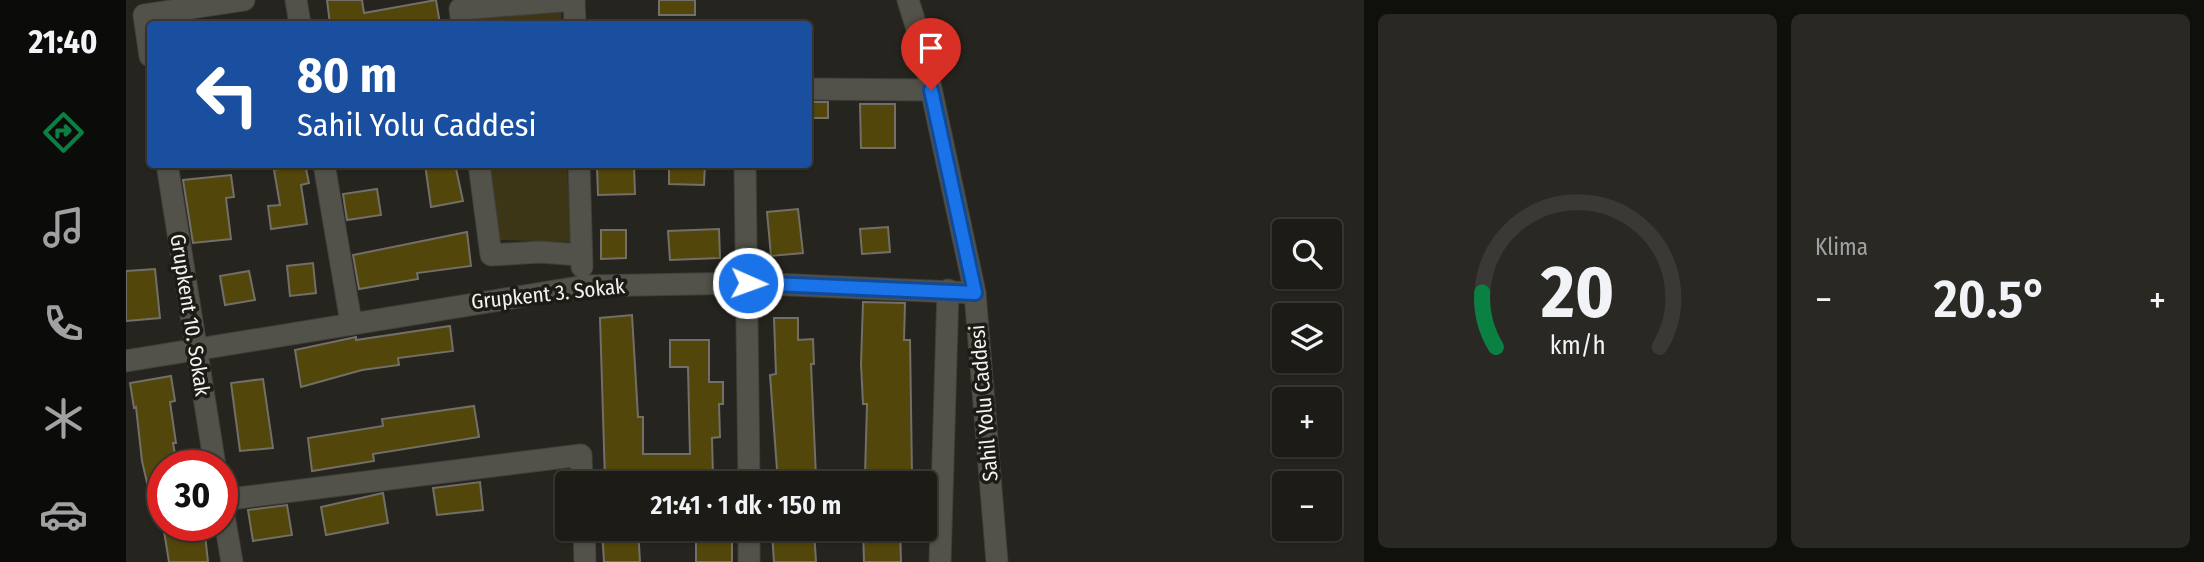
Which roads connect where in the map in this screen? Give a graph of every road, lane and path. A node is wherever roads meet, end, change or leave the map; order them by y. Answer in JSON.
{"nodes":[{"id":1,"x":244,"y":0,"type":"edge"},
{"id":2,"x":296,"y":0,"type":"edge"},
{"id":3,"x":574,"y":0,"type":"edge"},
{"id":4,"x":908,"y":0,"type":"edge"},
{"id":5,"x":460,"y":11,"type":"edge"},
{"id":6,"x":300,"y":21,"type":"edge"},
{"id":7,"x":575,"y":21,"type":"edge"},
{"id":8,"x":147,"y":36,"type":"edge"},
{"id":9,"x":812,"y":89,"type":"edge"},
{"id":10,"x":931,"y":90,"type":"junction"},
{"id":11,"x":168,"y":168,"type":"edge"},
{"id":12,"x":325,"y":168,"type":"edge"},
{"id":13,"x":480,"y":168,"type":"edge"},
{"id":14,"x":579,"y":168,"type":"edge"},
{"id":15,"x":745,"y":168,"type":"edge"},
{"id":16,"x":580,"y":255,"type":"junction"},
{"id":17,"x":748,"y":283,"type":"junction"},
{"id":18,"x":585,"y":286,"type":"junction"},
{"id":19,"x":948,"y":290,"type":"junction"},
{"id":20,"x":975,"y":293,"type":"junction"},
{"id":21,"x":351,"y":321,"type":"junction"},
{"id":22,"x":195,"y":351,"type":"junction"},
{"id":23,"x":126,"y":361,"type":"edge"},
{"id":24,"x":212,"y":450,"type":"edge"},
{"id":25,"x":582,"y":471,"type":"edge"},
{"id":26,"x":749,"y":471,"type":"edge"},
{"id":27,"x":238,"y":500,"type":"edge"},
{"id":28,"x":228,"y":541,"type":"edge"},
{"id":29,"x":584,"y":541,"type":"edge"},
{"id":30,"x":749,"y":541,"type":"edge"},
{"id":31,"x":232,"y":562,"type":"edge"},
{"id":32,"x":585,"y":562,"type":"edge"},
{"id":33,"x":749,"y":562,"type":"edge"},
{"id":34,"x":940,"y":562,"type":"edge"},
{"id":35,"x":997,"y":562,"type":"edge"}],
"edges":[{"from":1,"to":8,"type":"street"},
{"from":2,"to":6,"type":"street"},
{"from":3,"to":5,"type":"street"},
{"from":3,"to":7,"type":"street"},
{"from":4,"to":10,"type":"street","name":"Sahil Yolu Caddesi"},
{"from":9,"to":10,"type":"street"},
{"from":10,"to":20,"type":"street","name":"Sahil Yolu Caddesi"},
{"from":11,"to":22,"type":"street","name":"Grupkent 10. Sokak"},
{"from":12,"to":21,"type":"street"},
{"from":13,"to":16,"type":"street"},
{"from":14,"to":16,"type":"street"},
{"from":15,"to":17,"type":"street"},
{"from":16,"to":18,"type":"street"},
{"from":17,"to":18,"type":"street","name":"Grupkent 3. Sokak"},
{"from":17,"to":19,"type":"street","name":"Grupkent 3. Sokak"},
{"from":17,"to":26,"type":"street"},
{"from":18,"to":21,"type":"street","name":"Grupkent 3. Sokak"},
{"from":19,"to":20,"type":"street","name":"Grupkent 3. Sokak"},
{"from":19,"to":34,"type":"street"},
{"from":20,"to":35,"type":"street","name":"Sahil Yolu Caddesi"},
{"from":21,"to":22,"type":"street","name":"Grupkent 3. Sokak"},
{"from":22,"to":23,"type":"street","name":"Grupkent 3. Sokak"},
{"from":22,"to":24,"type":"street","name":"Grupkent 10. Sokak"},
{"from":25,"to":27,"type":"street"},
{"from":28,"to":31,"type":"street"},
{"from":29,"to":32,"type":"street"},
{"from":30,"to":33,"type":"street"}]}
